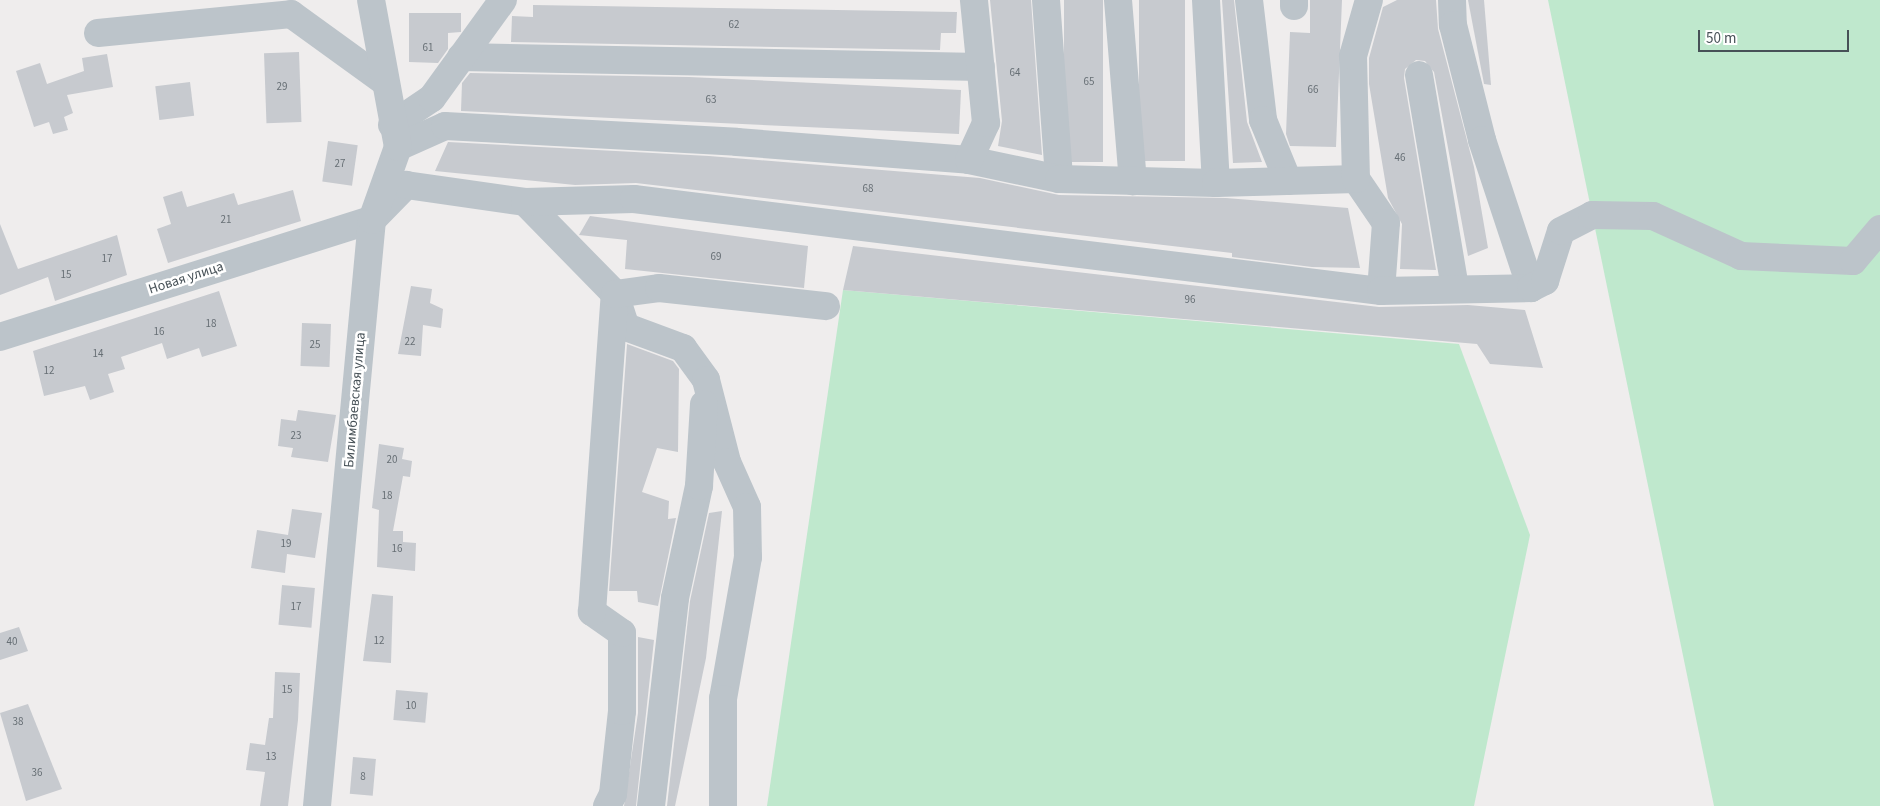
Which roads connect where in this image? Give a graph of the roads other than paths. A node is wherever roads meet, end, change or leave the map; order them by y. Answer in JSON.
{"nodes":[{"id":1,"x":371,"y":0,"type":"edge"},
{"id":2,"x":503,"y":0,"type":"edge"},
{"id":3,"x":974,"y":0,"type":"edge"},
{"id":4,"x":1046,"y":0,"type":"edge"},
{"id":5,"x":1118,"y":0,"type":"edge"},
{"id":6,"x":1206,"y":0,"type":"edge"},
{"id":7,"x":1249,"y":0,"type":"edge"},
{"id":8,"x":1369,"y":0,"type":"edge"},
{"id":9,"x":1452,"y":0,"type":"edge"},
{"id":10,"x":98,"y":33,"type":"dead end"},
{"id":11,"x":461,"y":57,"type":"junction"},
{"id":12,"x":981,"y":67,"type":"junction"},
{"id":13,"x":1419,"y":75,"type":"dead end"},
{"id":14,"x":385,"y":82,"type":"junction"},
{"id":15,"x":395,"y":136,"type":"junction"},
{"id":16,"x":969,"y":160,"type":"junction"},
{"id":17,"x":1059,"y":179,"type":"junction"},
{"id":18,"x":1356,"y":179,"type":"junction"},
{"id":19,"x":1133,"y":181,"type":"junction"},
{"id":20,"x":1288,"y":181,"type":"junction"},
{"id":21,"x":1216,"y":183,"type":"junction"},
{"id":22,"x":526,"y":202,"type":"junction"},
{"id":23,"x":372,"y":220,"type":"junction"},
{"id":24,"x":1880,"y":229,"type":"edge"},
{"id":25,"x":1455,"y":287,"type":"junction"},
{"id":26,"x":1531,"y":288,"type":"junction"},
{"id":27,"x":1381,"y":291,"type":"junction"},
{"id":28,"x":615,"y":294,"type":"junction"},
{"id":29,"x":826,"y":306,"type":"dead end"},
{"id":30,"x":0,"y":337,"type":"edge"},
{"id":31,"x":706,"y":380,"type":"junction"},
{"id":32,"x":317,"y":806,"type":"edge"},
{"id":33,"x":607,"y":806,"type":"edge"},
{"id":34,"x":651,"y":806,"type":"edge"},
{"id":35,"x":723,"y":806,"type":"edge"}],
"edges":[{"from":1,"to":14,"type":"street","name":"Билимбаевская улица"},
{"from":2,"to":11,"type":"street"},
{"from":3,"to":12,"type":"street"},
{"from":4,"to":17,"type":"street"},
{"from":5,"to":19,"type":"street"},
{"from":6,"to":21,"type":"street"},
{"from":7,"to":20,"type":"street"},
{"from":8,"to":18,"type":"street"},
{"from":9,"to":26,"type":"street"},
{"from":10,"to":14,"type":"street"},
{"from":11,"to":12,"type":"street"},
{"from":11,"to":15,"type":"street"},
{"from":12,"to":16,"type":"street"},
{"from":13,"to":25,"type":"street"},
{"from":14,"to":15,"type":"street","name":"Билимбаевская улица"},
{"from":15,"to":16,"type":"street"},
{"from":15,"to":23,"type":"street","name":"Билимбаевская улица"},
{"from":16,"to":17,"type":"street"},
{"from":17,"to":19,"type":"street"},
{"from":18,"to":20,"type":"street"},
{"from":18,"to":27,"type":"street"},
{"from":19,"to":21,"type":"street"},
{"from":20,"to":21,"type":"street"},
{"from":22,"to":23,"type":"street"},
{"from":22,"to":27,"type":"street"},
{"from":22,"to":28,"type":"street"},
{"from":23,"to":30,"type":"street","name":"Новая улица"},
{"from":23,"to":32,"type":"street","name":"Билимбаевская улица"},
{"from":24,"to":26,"type":"street"},
{"from":25,"to":26,"type":"street"},
{"from":25,"to":27,"type":"street"},
{"from":28,"to":29,"type":"street"},
{"from":28,"to":31,"type":"street"},
{"from":28,"to":33,"type":"street"},
{"from":31,"to":34,"type":"street"},
{"from":31,"to":35,"type":"street"}]}
